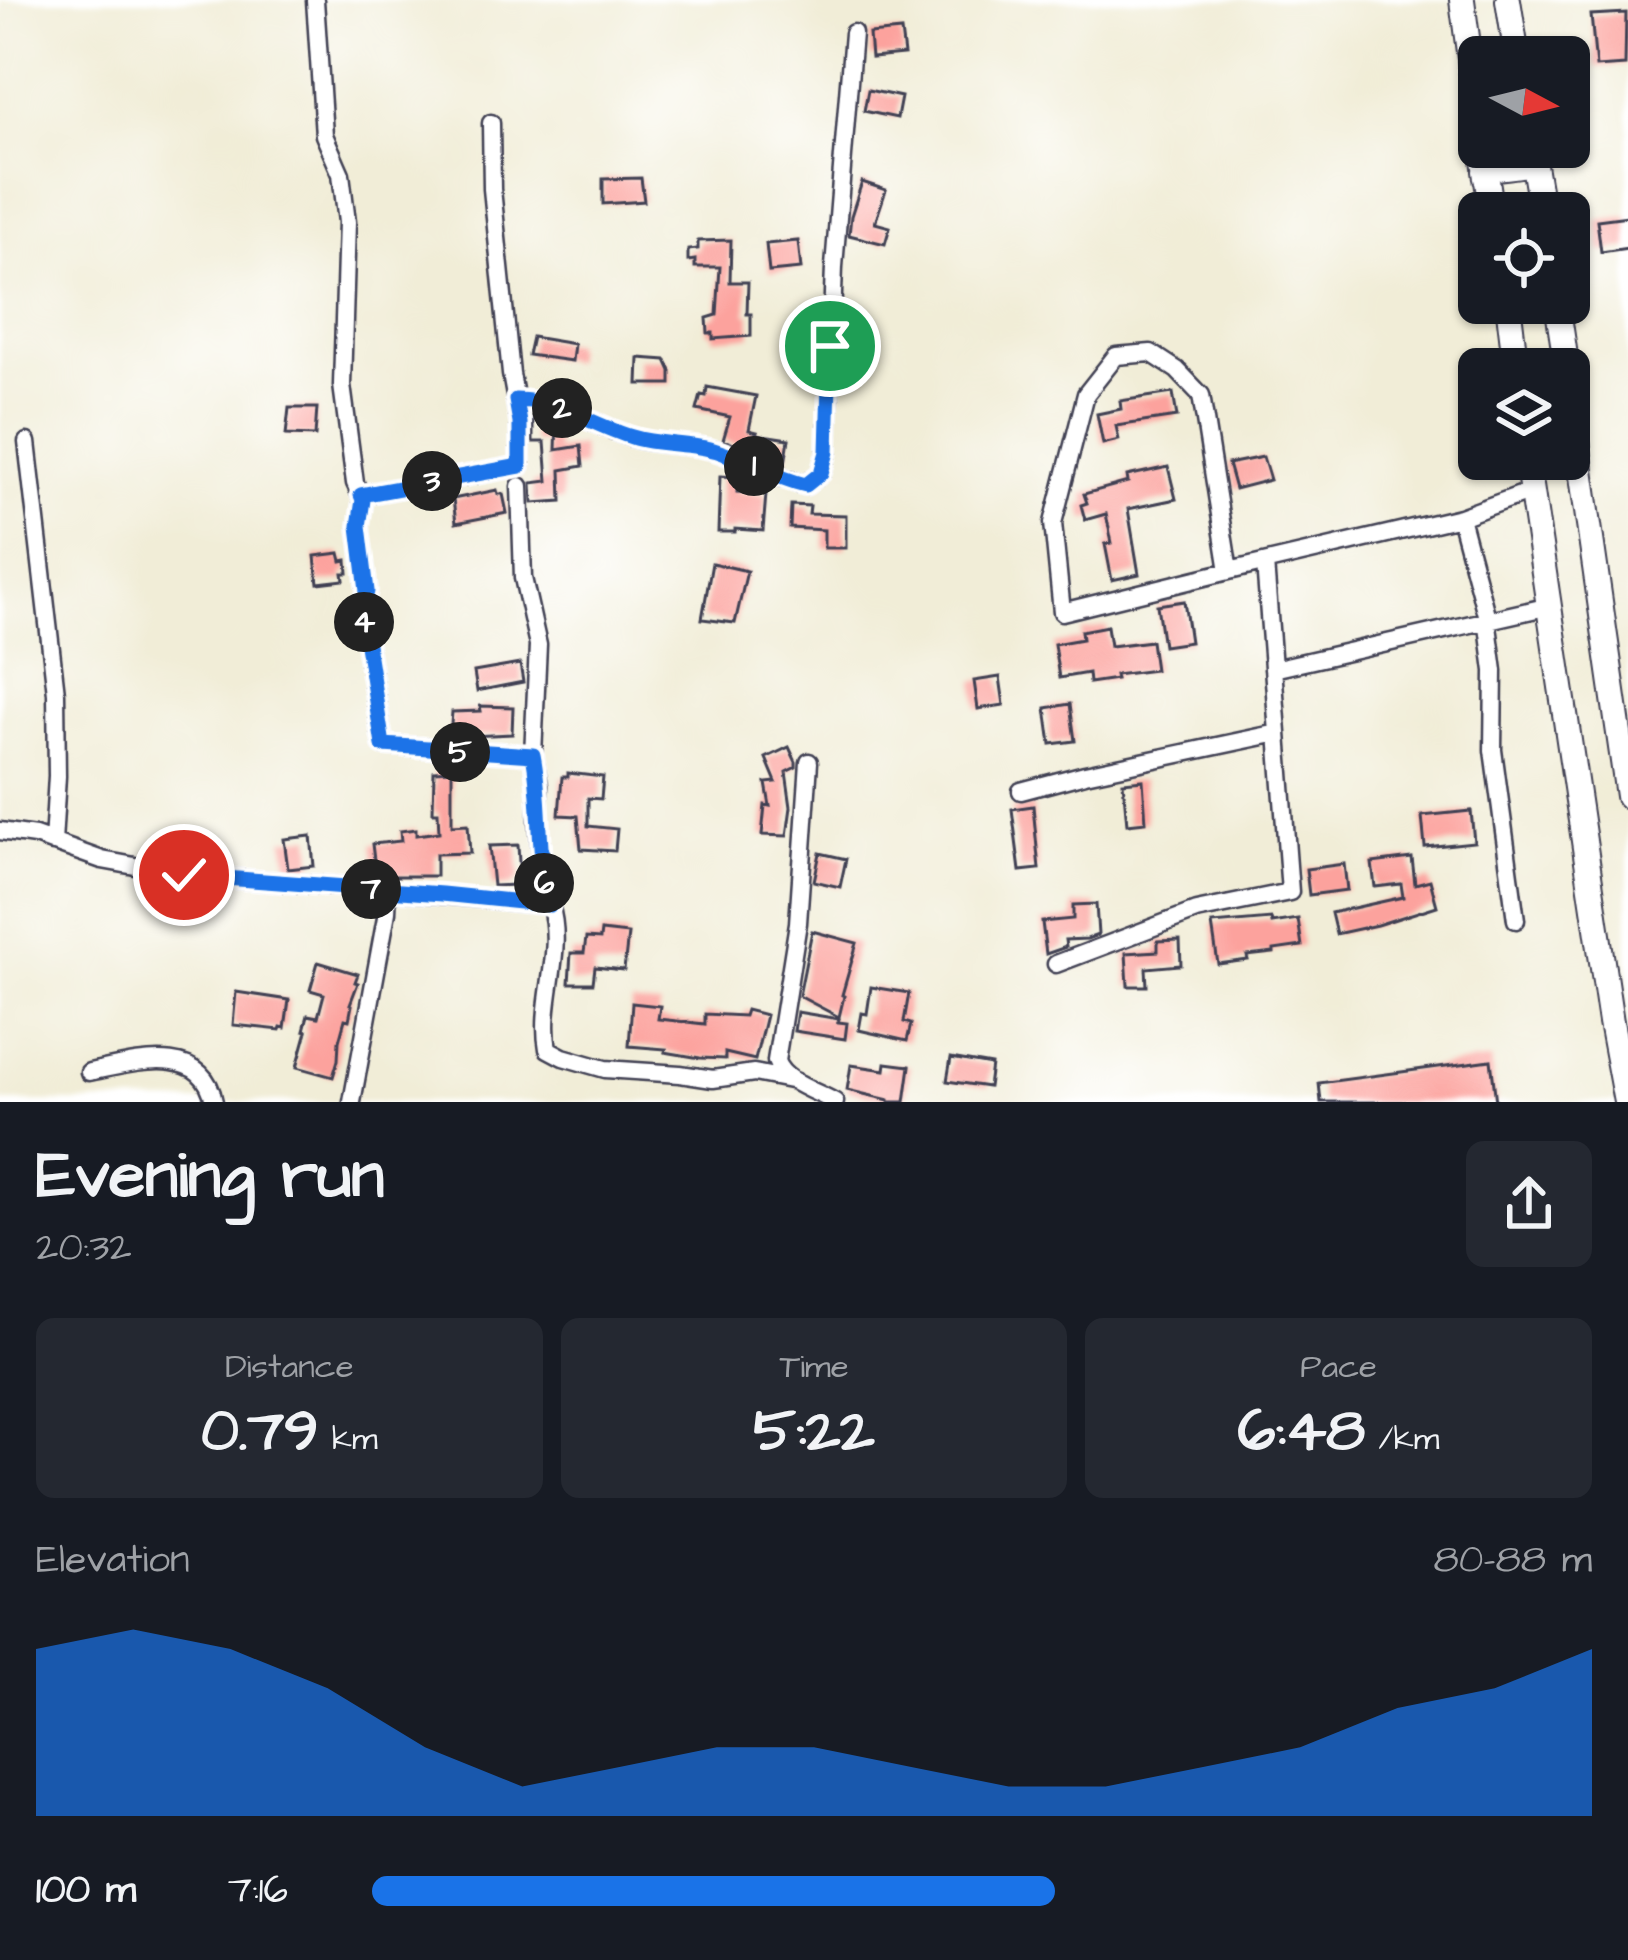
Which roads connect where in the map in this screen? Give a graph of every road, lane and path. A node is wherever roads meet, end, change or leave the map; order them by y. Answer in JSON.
{"nodes":[{"id":1,"x":315,"y":0,"type":"edge"},
{"id":2,"x":1462,"y":0,"type":"edge"},
{"id":3,"x":1508,"y":0,"type":"edge"},
{"id":4,"x":854,"y":33,"type":"dead end"},
{"id":5,"x":1467,"y":36,"type":"edge"},
{"id":6,"x":1513,"y":36,"type":"edge"},
{"id":7,"x":491,"y":123,"type":"dead end"},
{"id":8,"x":1485,"y":168,"type":"edge"},
{"id":9,"x":1494,"y":168,"type":"edge"},
{"id":10,"x":1486,"y":178,"type":"junction"},
{"id":11,"x":1488,"y":192,"type":"edge"},
{"id":12,"x":516,"y":400,"type":"junction"},
{"id":13,"x":27,"y":442,"type":"dead end"},
{"id":14,"x":1530,"y":480,"type":"edge"},
{"id":15,"x":1583,"y":480,"type":"edge"},
{"id":16,"x":520,"y":486,"type":"dead end"},
{"id":17,"x":1531,"y":491,"type":"junction"},
{"id":18,"x":361,"y":495,"type":"junction"},
{"id":19,"x":1460,"y":517,"type":"junction"},
{"id":20,"x":1265,"y":563,"type":"junction"},
{"id":21,"x":1229,"y":571,"type":"junction"},
{"id":22,"x":1550,"y":606,"type":"junction"},
{"id":23,"x":1487,"y":620,"type":"junction"},
{"id":24,"x":1273,"y":670,"type":"junction"},
{"id":25,"x":1278,"y":733,"type":"junction"},
{"id":26,"x":533,"y":755,"type":"junction"},
{"id":27,"x":808,"y":762,"type":"dead end"},
{"id":28,"x":1021,"y":791,"type":"dead end"},
{"id":29,"x":1628,"y":796,"type":"edge"},
{"id":30,"x":0,"y":831,"type":"edge"},
{"id":31,"x":53,"y":843,"type":"junction"},
{"id":32,"x":388,"y":890,"type":"junction"},
{"id":33,"x":550,"y":905,"type":"junction"},
{"id":34,"x":1516,"y":920,"type":"dead end"},
{"id":35,"x":1056,"y":964,"type":"dead end"},
{"id":36,"x":89,"y":1072,"type":"dead end"},
{"id":37,"x":795,"y":1081,"type":"junction"},
{"id":38,"x":214,"y":1102,"type":"edge"},
{"id":39,"x":352,"y":1102,"type":"edge"},
{"id":40,"x":835,"y":1102,"type":"edge"},
{"id":41,"x":1627,"y":1102,"type":"edge"}],
"edges":[{"from":1,"to":18,"type":"street"},
{"from":2,"to":5,"type":"highway"},
{"from":3,"to":6,"type":"highway"},
{"from":4,"to":12,"type":"street"},
{"from":7,"to":12,"type":"street"},
{"from":8,"to":10,"type":"highway"},
{"from":9,"to":10,"type":"highway"},
{"from":10,"to":11,"type":"highway"},
{"from":12,"to":18,"type":"street"},
{"from":13,"to":31,"type":"street"},
{"from":14,"to":17,"type":"highway"},
{"from":15,"to":29,"type":"highway"},
{"from":16,"to":26,"type":"street"},
{"from":17,"to":19,"type":"street"},
{"from":17,"to":22,"type":"highway"},
{"from":18,"to":26,"type":"street"},
{"from":19,"to":20,"type":"street"},
{"from":19,"to":23,"type":"street"},
{"from":20,"to":21,"type":"street"},
{"from":20,"to":24,"type":"street"},
{"from":21,"to":21,"type":"street"},
{"from":22,"to":23,"type":"street"},
{"from":22,"to":41,"type":"highway"},
{"from":23,"to":24,"type":"street"},
{"from":23,"to":34,"type":"street"},
{"from":24,"to":25,"type":"street"},
{"from":25,"to":28,"type":"street"},
{"from":25,"to":35,"type":"street"},
{"from":26,"to":33,"type":"street"},
{"from":27,"to":37,"type":"street"},
{"from":30,"to":31,"type":"street"},
{"from":31,"to":32,"type":"street"},
{"from":32,"to":33,"type":"street"},
{"from":32,"to":39,"type":"street"},
{"from":33,"to":37,"type":"street"},
{"from":36,"to":38,"type":"street"},
{"from":37,"to":40,"type":"street"}]}
